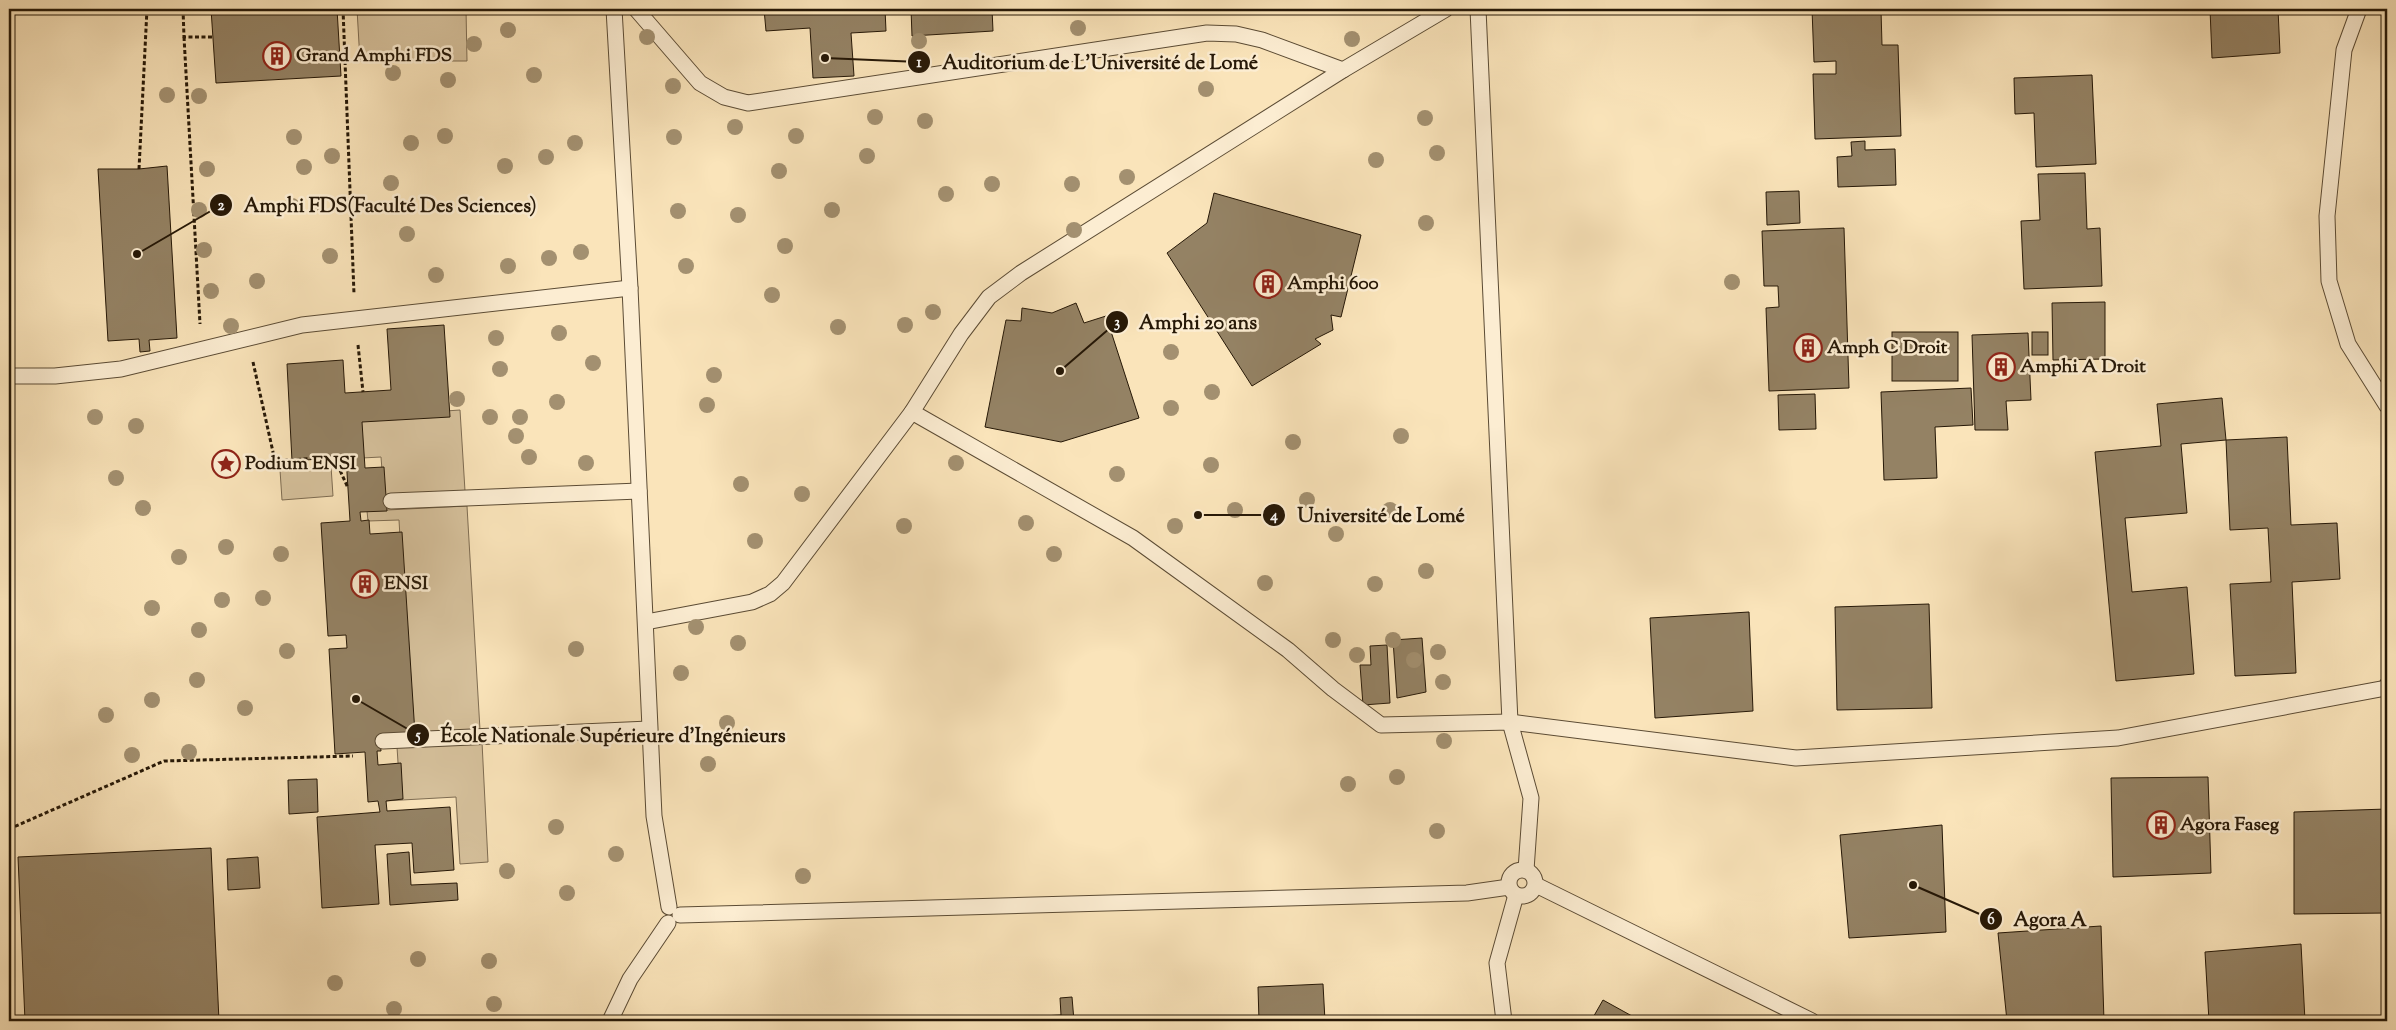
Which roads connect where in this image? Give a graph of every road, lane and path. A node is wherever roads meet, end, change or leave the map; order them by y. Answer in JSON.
{"nodes":[{"id":1,"x":147,"y":9,"type":"edge"},
{"id":2,"x":182,"y":9,"type":"edge"},
{"id":3,"x":343,"y":9,"type":"edge"},
{"id":4,"x":614,"y":9,"type":"edge"},
{"id":5,"x":636,"y":9,"type":"edge"},
{"id":6,"x":1446,"y":9,"type":"edge"},
{"id":7,"x":1478,"y":9,"type":"edge"},
{"id":8,"x":2359,"y":9,"type":"edge"},
{"id":9,"x":184,"y":37,"type":"junction"},
{"id":10,"x":213,"y":37,"type":"dead end"},
{"id":11,"x":1342,"y":70,"type":"junction"},
{"id":12,"x":140,"y":169,"type":"dead end"},
{"id":13,"x":630,"y":288,"type":"junction"},
{"id":14,"x":355,"y":318,"type":"junction"},
{"id":15,"x":247,"y":339,"type":"junction"},
{"id":16,"x":201,"y":350,"type":"junction"},
{"id":17,"x":9,"y":376,"type":"edge"},
{"id":18,"x":362,"y":392,"type":"dead end"},
{"id":19,"x":2387,"y":406,"type":"edge"},
{"id":20,"x":912,"y":412,"type":"junction"},
{"id":21,"x":348,"y":488,"type":"dead end"},
{"id":22,"x":639,"y":491,"type":"junction"},
{"id":23,"x":391,"y":501,"type":"dead end"},
{"id":24,"x":646,"y":622,"type":"junction"},
{"id":25,"x":2387,"y":687,"type":"edge"},
{"id":26,"x":1510,"y":722,"type":"junction"},
{"id":27,"x":649,"y":729,"type":"junction"},
{"id":28,"x":383,"y":741,"type":"dead end"},
{"id":29,"x":352,"y":756,"type":"dead end"},
{"id":30,"x":9,"y":829,"type":"edge"},
{"id":31,"x":1526,"y":870,"type":"junction"},
{"id":32,"x":1536,"y":885,"type":"junction"},
{"id":33,"x":1512,"y":891,"type":"junction"},
{"id":34,"x":672,"y":915,"type":"junction"},
{"id":35,"x":610,"y":1021,"type":"edge"},
{"id":36,"x":1504,"y":1021,"type":"edge"},
{"id":37,"x":1812,"y":1021,"type":"edge"}],
"edges":[{"from":1,"to":12,"type":"path"},
{"from":2,"to":9,"type":"path"},
{"from":3,"to":14,"type":"path"},
{"from":4,"to":13,"type":"lane"},
{"from":5,"to":11,"type":"lane"},
{"from":6,"to":11,"type":"lane"},
{"from":7,"to":26,"type":"lane"},
{"from":8,"to":19,"type":"lane"},
{"from":9,"to":10,"type":"path"},
{"from":9,"to":16,"type":"path"},
{"from":11,"to":20,"type":"lane"},
{"from":13,"to":14,"type":"lane"},
{"from":13,"to":22,"type":"lane"},
{"from":14,"to":15,"type":"lane"},
{"from":14,"to":18,"type":"path"},
{"from":15,"to":16,"type":"lane"},
{"from":15,"to":21,"type":"path"},
{"from":16,"to":17,"type":"lane"},
{"from":20,"to":24,"type":"lane"},
{"from":20,"to":26,"type":"lane"},
{"from":22,"to":23,"type":"lane"},
{"from":22,"to":24,"type":"lane"},
{"from":24,"to":27,"type":"lane"},
{"from":25,"to":26,"type":"lane"},
{"from":26,"to":31,"type":"lane"},
{"from":27,"to":28,"type":"lane"},
{"from":27,"to":34,"type":"lane"},
{"from":29,"to":30,"type":"path"},
{"from":31,"to":32,"type":"lane"},
{"from":31,"to":33,"type":"lane"},
{"from":32,"to":33,"type":"lane"},
{"from":32,"to":37,"type":"lane"},
{"from":33,"to":34,"type":"lane"},
{"from":33,"to":36,"type":"lane"},
{"from":34,"to":35,"type":"lane"}]}
